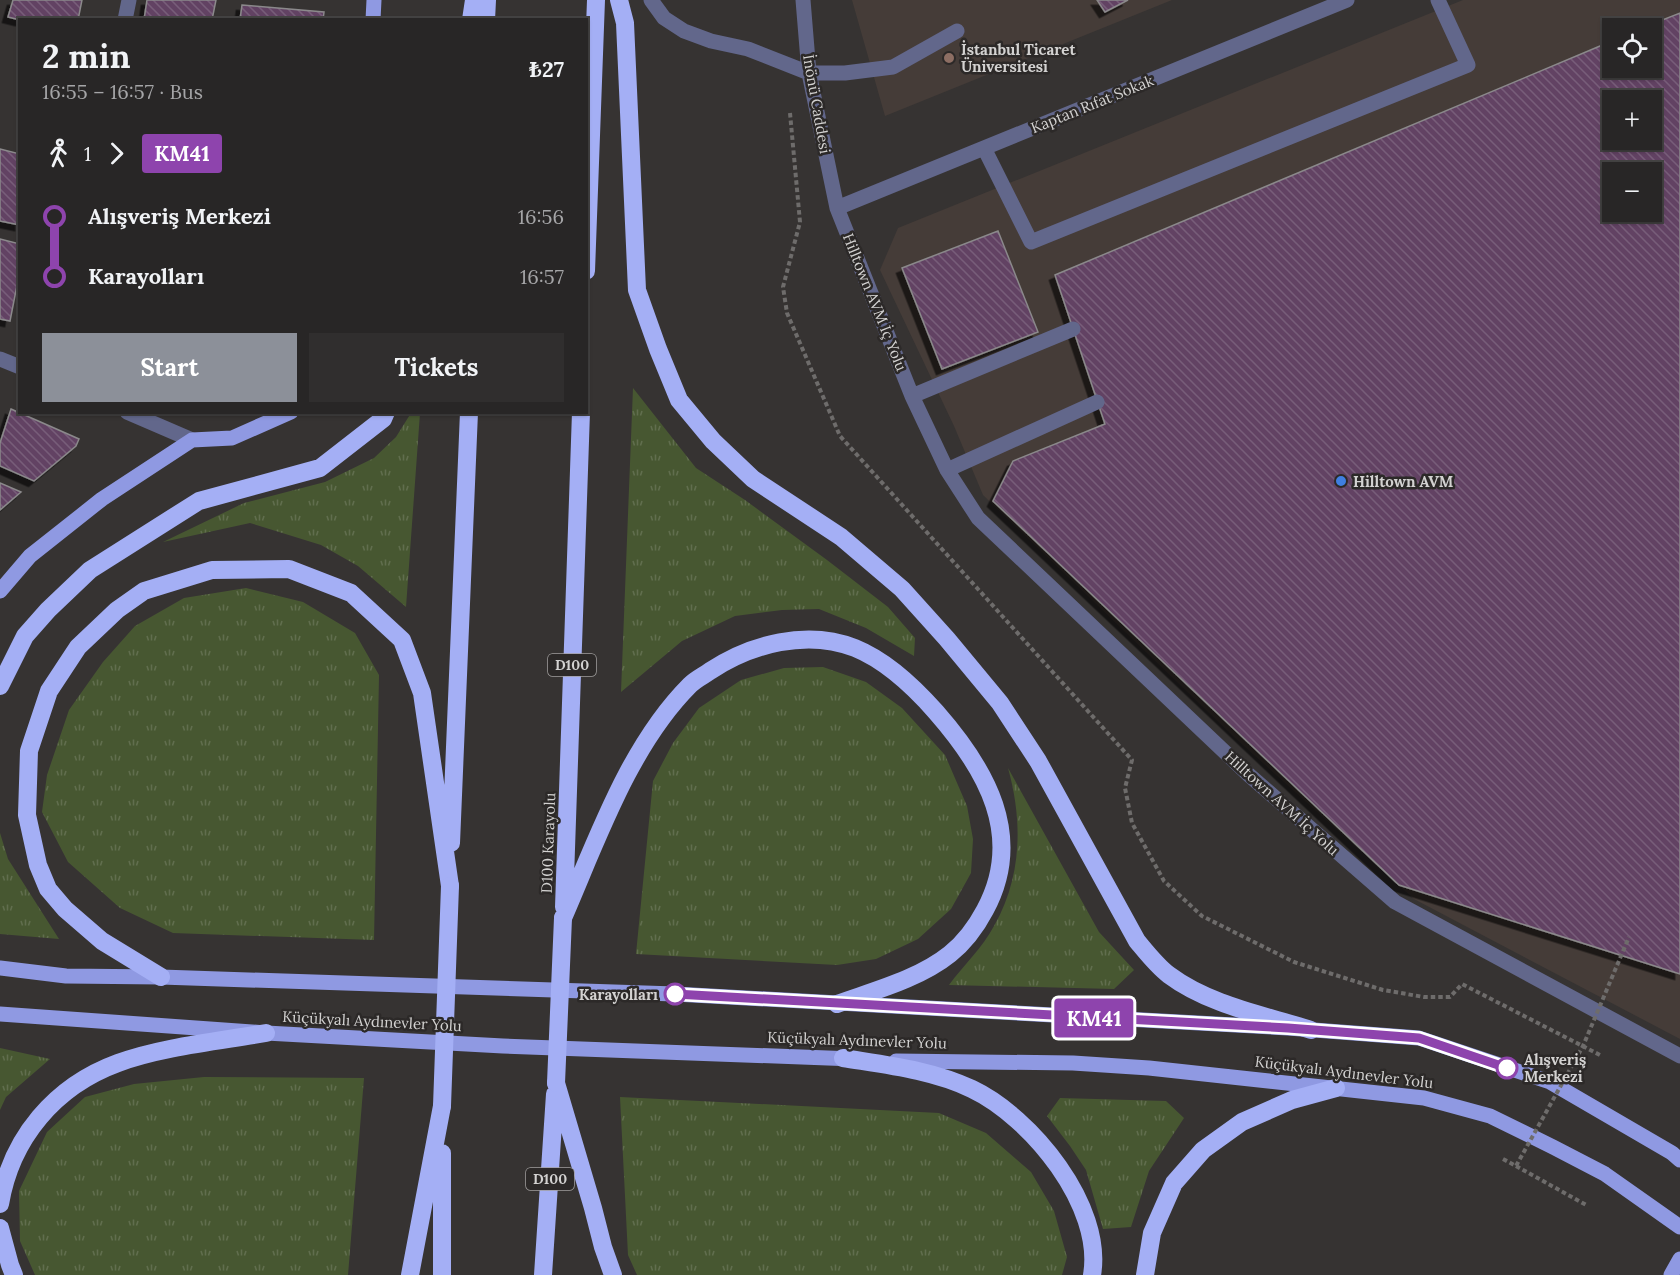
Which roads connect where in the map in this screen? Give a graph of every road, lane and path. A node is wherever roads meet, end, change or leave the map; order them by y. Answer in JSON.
{"nodes":[{"id":1,"x":129,"y":0,"type":"edge"},
{"id":2,"x":374,"y":0,"type":"edge"},
{"id":3,"x":474,"y":0,"type":"edge"},
{"id":4,"x":487,"y":0,"type":"edge"},
{"id":5,"x":596,"y":0,"type":"edge"},
{"id":6,"x":619,"y":0,"type":"edge"},
{"id":7,"x":651,"y":0,"type":"edge"},
{"id":8,"x":803,"y":0,"type":"edge"},
{"id":9,"x":1347,"y":0,"type":"edge"},
{"id":10,"x":1438,"y":0,"type":"edge"},
{"id":11,"x":125,"y":18,"type":"edge"},
{"id":12,"x":373,"y":18,"type":"edge"},
{"id":13,"x":471,"y":18,"type":"edge"},
{"id":14,"x":486,"y":18,"type":"edge"},
{"id":15,"x":957,"y":31,"type":"dead end"},
{"id":16,"x":809,"y":73,"type":"junction"},
{"id":17,"x":984,"y":148,"type":"junction"},
{"id":18,"x":837,"y":208,"type":"junction"},
{"id":19,"x":588,"y":218,"type":"edge"},
{"id":20,"x":1073,"y":328,"type":"dead end"},
{"id":21,"x":0,"y":359,"type":"edge"},
{"id":22,"x":18,"y":366,"type":"edge"},
{"id":23,"x":912,"y":396,"type":"junction"},
{"id":24,"x":1097,"y":402,"type":"dead end"},
{"id":25,"x":132,"y":414,"type":"edge"},
{"id":26,"x":286,"y":414,"type":"edge"},
{"id":27,"x":385,"y":414,"type":"edge"},
{"id":28,"x":469,"y":414,"type":"edge"},
{"id":29,"x":581,"y":414,"type":"edge"},
{"id":30,"x":192,"y":440,"type":"junction"},
{"id":31,"x":947,"y":470,"type":"junction"},
{"id":32,"x":0,"y":591,"type":"edge"},
{"id":33,"x":0,"y":686,"type":"edge"},
{"id":34,"x":450,"y":886,"type":"junction"},
{"id":35,"x":563,"y":918,"type":"junction"},
{"id":36,"x":1629,"y":937,"type":"dead end"},
{"id":37,"x":0,"y":968,"type":"edge"},
{"id":38,"x":161,"y":977,"type":"junction"},
{"id":39,"x":837,"y":1004,"type":"junction"},
{"id":40,"x":0,"y":1014,"type":"edge"},
{"id":41,"x":1311,"y":1030,"type":"junction"},
{"id":42,"x":266,"y":1033,"type":"junction"},
{"id":43,"x":1583,"y":1046,"type":"junction"},
{"id":44,"x":1600,"y":1055,"type":"dead end"},
{"id":45,"x":1680,"y":1056,"type":"edge"},
{"id":46,"x":843,"y":1058,"type":"junction"},
{"id":47,"x":556,"y":1083,"type":"junction"},
{"id":48,"x":1336,"y":1088,"type":"junction"},
{"id":49,"x":442,"y":1106,"type":"junction"},
{"id":50,"x":1503,"y":1159,"type":"dead end"},
{"id":51,"x":1680,"y":1160,"type":"edge"},
{"id":52,"x":1516,"y":1166,"type":"junction"},
{"id":53,"x":0,"y":1204,"type":"edge"},
{"id":54,"x":1588,"y":1206,"type":"dead end"},
{"id":55,"x":1680,"y":1227,"type":"edge"},
{"id":56,"x":0,"y":1228,"type":"edge"},
{"id":57,"x":1680,"y":1259,"type":"edge"},
{"id":58,"x":14,"y":1275,"type":"edge"},
{"id":59,"x":410,"y":1275,"type":"edge"},
{"id":60,"x":442,"y":1275,"type":"edge"},
{"id":61,"x":543,"y":1275,"type":"edge"},
{"id":62,"x":613,"y":1275,"type":"edge"},
{"id":63,"x":1092,"y":1275,"type":"edge"},
{"id":64,"x":1145,"y":1275,"type":"edge"},
{"id":65,"x":1671,"y":1275,"type":"edge"}],
"edges":[{"from":1,"to":11,"type":"street"},
{"from":2,"to":12,"type":"main road"},
{"from":3,"to":13,"type":"highway"},
{"from":4,"to":14,"type":"highway"},
{"from":5,"to":19,"type":"highway"},
{"from":6,"to":41,"type":"highway"},
{"from":7,"to":16,"type":"street"},
{"from":8,"to":16,"type":"street","name":"İnönü Caddesi"},
{"from":9,"to":17,"type":"street","name":"Kaptan Rıfat Sokak"},
{"from":10,"to":17,"type":"street"},
{"from":15,"to":16,"type":"street"},
{"from":16,"to":18,"type":"street","name":"İnönü Caddesi"},
{"from":16,"to":43,"type":"path"},
{"from":17,"to":18,"type":"street","name":"Kaptan Rıfat Sokak"},
{"from":18,"to":23,"type":"street","name":"Hilltown AVM İç Yolu"},
{"from":20,"to":23,"type":"street"},
{"from":21,"to":22,"type":"street"},
{"from":23,"to":31,"type":"street","name":"Hilltown AVM İç Yolu"},
{"from":24,"to":31,"type":"street"},
{"from":25,"to":30,"type":"street"},
{"from":26,"to":30,"type":"main road"},
{"from":27,"to":33,"type":"highway"},
{"from":28,"to":34,"type":"highway"},
{"from":29,"to":35,"type":"highway","name":"D100 Karayolu","number":"D100"},
{"from":30,"to":32,"type":"main road"},
{"from":31,"to":45,"type":"street","name":"Hilltown AVM İç Yolu"},
{"from":34,"to":38,"type":"highway"},
{"from":34,"to":49,"type":"highway","bridge":true},
{"from":35,"to":39,"type":"highway"},
{"from":35,"to":47,"type":"highway","name":"D100 Karayolu","number":"D100","bridge":true},
{"from":36,"to":43,"type":"path","bridge":true},
{"from":37,"to":38,"type":"main road"},
{"from":38,"to":39,"type":"main road"},
{"from":39,"to":41,"type":"main road"},
{"from":40,"to":42,"type":"main road","name":"Küçükyalı Aydınevler Yolu"},
{"from":41,"to":51,"type":"main road"},
{"from":42,"to":46,"type":"main road","name":"Küçükyalı Aydınevler Yolu"},
{"from":42,"to":53,"type":"highway"},
{"from":43,"to":44,"type":"path"},
{"from":43,"to":52,"type":"path","bridge":true},
{"from":46,"to":48,"type":"main road","name":"Küçükyalı Aydınevler Yolu"},
{"from":46,"to":63,"type":"highway"},
{"from":47,"to":61,"type":"highway","name":"D100 Karayolu","number":"D100"},
{"from":47,"to":62,"type":"highway"},
{"from":48,"to":55,"type":"main road","name":"Küçükyalı Aydınevler Yolu"},
{"from":48,"to":64,"type":"highway"},
{"from":49,"to":59,"type":"highway"},
{"from":49,"to":60,"type":"highway"},
{"from":50,"to":52,"type":"path","bridge":true},
{"from":52,"to":54,"type":"path"},
{"from":56,"to":58,"type":"highway"},
{"from":57,"to":65,"type":"main road"}]}
